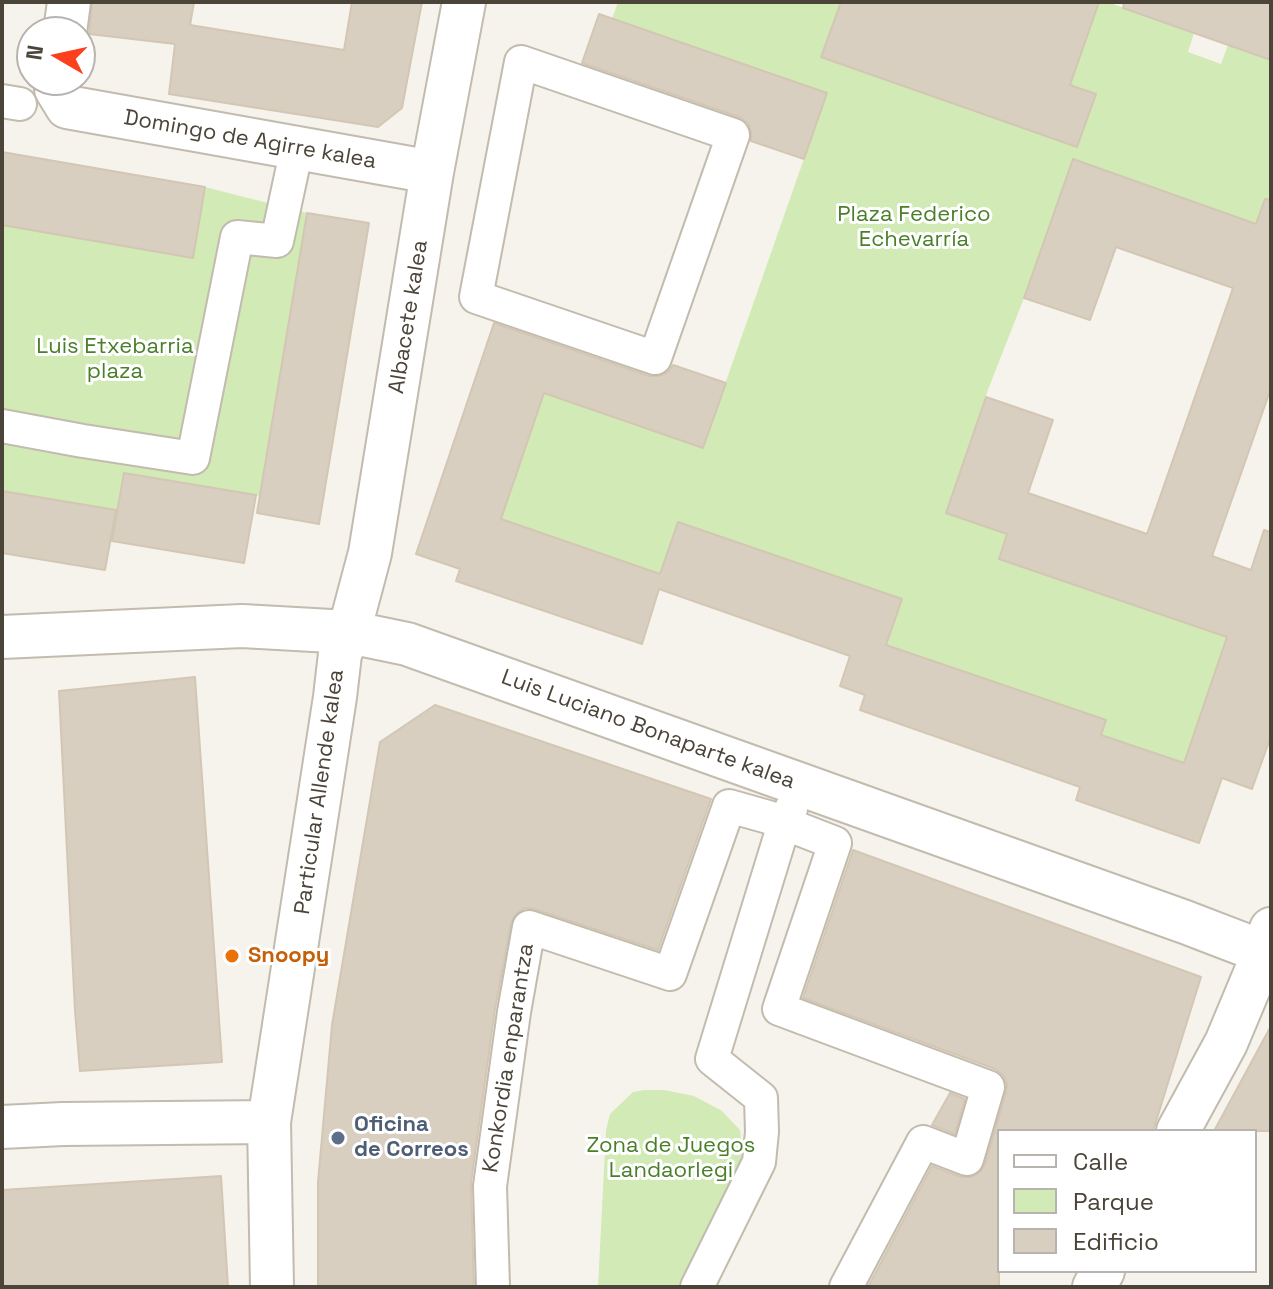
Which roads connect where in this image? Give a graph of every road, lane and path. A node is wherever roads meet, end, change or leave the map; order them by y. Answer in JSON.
{"nodes":[{"id":1,"x":464,"y":2,"type":"edge"},
{"id":2,"x":575,"y":80,"type":"joint"},
{"id":3,"x":71,"y":96,"type":"edge"},
{"id":4,"x":297,"y":148,"type":"junction"},
{"id":5,"x":432,"y":172,"type":"junction"},
{"id":6,"x":2,"y":426,"type":"edge"},
{"id":7,"x":349,"y":632,"type":"junction"},
{"id":8,"x":2,"y":637,"type":"edge"},
{"id":9,"x":788,"y":816,"type":"junction"},
{"id":10,"x":1269,"y":945,"type":"edge"},
{"id":11,"x":269,"y":1122,"type":"junction"},
{"id":12,"x":2,"y":1127,"type":"edge"},
{"id":13,"x":1179,"y":1129,"type":"edge"},
{"id":14,"x":272,"y":1287,"type":"edge"},
{"id":15,"x":493,"y":1287,"type":"edge"},
{"id":16,"x":697,"y":1287,"type":"edge"},
{"id":17,"x":846,"y":1287,"type":"edge"}],
"edges":[{"from":1,"to":5,"type":"street","name":"Albacete kalea"},
{"from":2,"to":2,"type":"street"},
{"from":3,"to":4,"type":"street","name":"Domingo de Agirre kalea"},
{"from":4,"to":5,"type":"street","name":"Domingo de Agirre kalea"},
{"from":4,"to":6,"type":"street"},
{"from":5,"to":7,"type":"street","name":"Albacete kalea"},
{"from":7,"to":8,"type":"street","name":"Luis Luciano Bonaparte kalea"},
{"from":7,"to":10,"type":"street","name":"Luis Luciano Bonaparte kalea"},
{"from":7,"to":11,"type":"street","name":"Particular Allende kalea"},
{"from":9,"to":15,"type":"street","name":"Konkordia enparantza"},
{"from":9,"to":16,"type":"street"},
{"from":9,"to":17,"type":"street","name":"Konkordia enparantza"},
{"from":10,"to":13,"type":"street"},
{"from":11,"to":12,"type":"street"},
{"from":11,"to":14,"type":"street","name":"Particular Allende kalea"}]}
